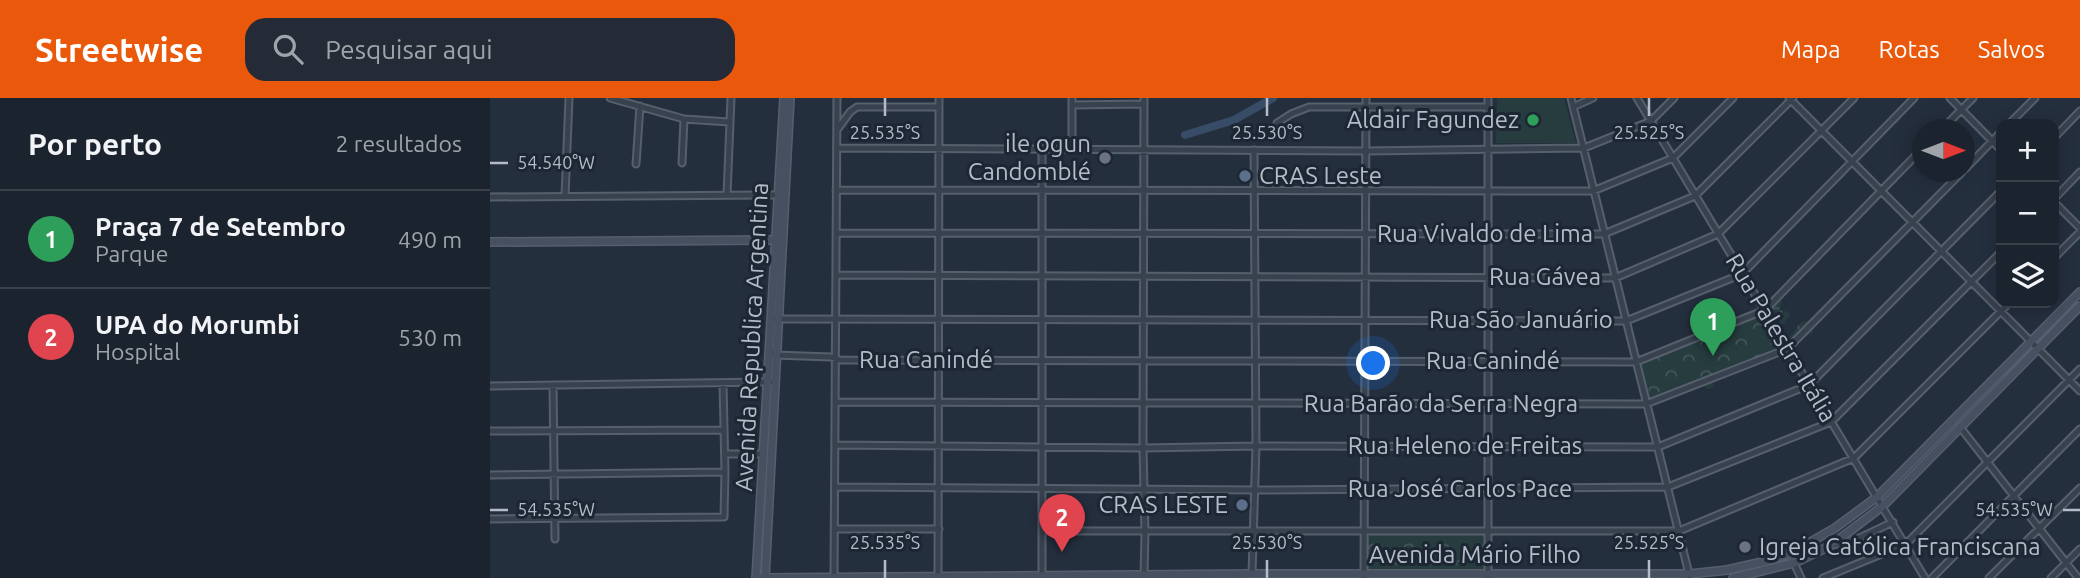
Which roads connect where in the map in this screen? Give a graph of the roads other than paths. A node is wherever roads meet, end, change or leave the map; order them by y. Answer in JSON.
{"nodes":[{"id":1,"x":569,"y":98,"type":"edge"},
{"id":2,"x":610,"y":98,"type":"edge"},
{"id":3,"x":731,"y":98,"type":"edge"},
{"id":4,"x":784,"y":98,"type":"edge"},
{"id":5,"x":790,"y":98,"type":"edge"},
{"id":6,"x":837,"y":98,"type":"edge"},
{"id":7,"x":939,"y":98,"type":"edge"},
{"id":8,"x":1366,"y":98,"type":"edge"},
{"id":9,"x":1488,"y":98,"type":"edge"},
{"id":10,"x":1571,"y":98,"type":"edge"},
{"id":11,"x":1593,"y":98,"type":"edge"},
{"id":12,"x":1637,"y":98,"type":"edge"},
{"id":13,"x":1674,"y":98,"type":"edge"},
{"id":14,"x":1733,"y":98,"type":"edge"},
{"id":15,"x":1854,"y":98,"type":"edge"},
{"id":16,"x":1914,"y":98,"type":"edge"},
{"id":17,"x":1950,"y":98,"type":"edge"},
{"id":18,"x":1973,"y":98,"type":"edge"},
{"id":19,"x":2035,"y":98,"type":"edge"},
{"id":20,"x":1791,"y":99,"type":"edge"},
{"id":21,"x":1072,"y":101,"type":"edge"},
{"id":22,"x":1144,"y":101,"type":"edge"},
{"id":23,"x":640,"y":106,"type":"junction"},
{"id":24,"x":939,"y":107,"type":"junction"},
{"id":25,"x":1366,"y":107,"type":"junction"},
{"id":26,"x":1488,"y":107,"type":"junction"},
{"id":27,"x":1573,"y":107,"type":"junction"},
{"id":28,"x":1961,"y":110,"type":"junction"},
{"id":29,"x":2080,"y":111,"type":"edge"},
{"id":30,"x":684,"y":119,"type":"junction"},
{"id":31,"x":1952,"y":119,"type":"edge"},
{"id":32,"x":2014,"y":119,"type":"edge"},
{"id":33,"x":1651,"y":121,"type":"junction"},
{"id":34,"x":729,"y":122,"type":"junction"},
{"id":35,"x":1277,"y":123,"type":"dead end"},
{"id":36,"x":836,"y":130,"type":"junction"},
{"id":37,"x":1821,"y":131,"type":"junction"},
{"id":38,"x":2059,"y":133,"type":"edge"},
{"id":39,"x":1996,"y":138,"type":"edge"},
{"id":40,"x":1993,"y":141,"type":"junction"},
{"id":41,"x":1996,"y":144,"type":"edge"},
{"id":42,"x":836,"y":148,"type":"junction"},
{"id":43,"x":940,"y":148,"type":"junction"},
{"id":44,"x":1042,"y":148,"type":"junction"},
{"id":45,"x":1072,"y":148,"type":"junction"},
{"id":46,"x":1144,"y":148,"type":"junction"},
{"id":47,"x":1584,"y":148,"type":"junction"},
{"id":48,"x":1254,"y":150,"type":"junction"},
{"id":49,"x":1366,"y":150,"type":"junction"},
{"id":50,"x":1488,"y":150,"type":"junction"},
{"id":51,"x":1673,"y":158,"type":"junction"},
{"id":52,"x":1975,"y":158,"type":"edge"},
{"id":53,"x":1912,"y":159,"type":"edge"},
{"id":54,"x":1852,"y":161,"type":"junction"},
{"id":55,"x":682,"y":163,"type":"dead end"},
{"id":56,"x":636,"y":164,"type":"dead end"},
{"id":57,"x":2080,"y":172,"type":"edge"},
{"id":58,"x":1951,"y":182,"type":"edge"},
{"id":59,"x":836,"y":190,"type":"junction"},
{"id":60,"x":1881,"y":190,"type":"junction"},
{"id":61,"x":940,"y":191,"type":"junction"},
{"id":62,"x":1042,"y":191,"type":"junction"},
{"id":63,"x":1255,"y":191,"type":"junction"},
{"id":64,"x":1488,"y":191,"type":"junction"},
{"id":65,"x":1593,"y":191,"type":"junction"},
{"id":66,"x":1143,"y":192,"type":"junction"},
{"id":67,"x":1366,"y":193,"type":"junction"},
{"id":68,"x":727,"y":195,"type":"junction"},
{"id":69,"x":779,"y":195,"type":"junction"},
{"id":70,"x":2059,"y":195,"type":"edge"},
{"id":71,"x":565,"y":196,"type":"junction"},
{"id":72,"x":1695,"y":196,"type":"junction"},
{"id":73,"x":1996,"y":196,"type":"edge"},
{"id":74,"x":490,"y":197,"type":"edge"},
{"id":75,"x":2059,"y":206,"type":"edge"},
{"id":76,"x":1913,"y":222,"type":"junction"},
{"id":77,"x":2080,"y":230,"type":"edge"},
{"id":78,"x":836,"y":233,"type":"junction"},
{"id":79,"x":940,"y":233,"type":"junction"},
{"id":80,"x":1042,"y":233,"type":"junction"},
{"id":81,"x":1255,"y":233,"type":"junction"},
{"id":82,"x":1143,"y":234,"type":"junction"},
{"id":83,"x":1366,"y":234,"type":"junction"},
{"id":84,"x":1604,"y":234,"type":"junction"},
{"id":85,"x":1718,"y":234,"type":"junction"},
{"id":86,"x":1488,"y":235,"type":"junction"},
{"id":87,"x":780,"y":240,"type":"junction"},
{"id":88,"x":490,"y":242,"type":"edge"},
{"id":89,"x":1942,"y":251,"type":"junction"},
{"id":90,"x":2059,"y":253,"type":"edge"},
{"id":91,"x":1996,"y":257,"type":"edge"},
{"id":92,"x":1742,"y":274,"type":"junction"},
{"id":93,"x":836,"y":275,"type":"junction"},
{"id":94,"x":940,"y":275,"type":"junction"},
{"id":95,"x":1042,"y":276,"type":"junction"},
{"id":96,"x":1143,"y":276,"type":"junction"},
{"id":97,"x":1255,"y":276,"type":"junction"},
{"id":98,"x":1366,"y":277,"type":"junction"},
{"id":99,"x":1488,"y":277,"type":"junction"},
{"id":100,"x":1615,"y":278,"type":"junction"},
{"id":101,"x":1972,"y":281,"type":"junction"},
{"id":102,"x":2080,"y":292,"type":"edge"},
{"id":103,"x":2080,"y":306,"type":"edge"},
{"id":104,"x":2005,"y":308,"type":"edge"},
{"id":105,"x":1765,"y":310,"type":"junction"},
{"id":106,"x":2002,"y":311,"type":"junction"},
{"id":107,"x":940,"y":317,"type":"junction"},
{"id":108,"x":1042,"y":318,"type":"junction"},
{"id":109,"x":836,"y":319,"type":"junction"},
{"id":110,"x":1144,"y":319,"type":"junction"},
{"id":111,"x":1255,"y":319,"type":"junction"},
{"id":112,"x":1365,"y":319,"type":"junction"},
{"id":113,"x":775,"y":320,"type":"junction"},
{"id":114,"x":1488,"y":320,"type":"junction"},
{"id":115,"x":1626,"y":321,"type":"junction"},
{"id":116,"x":2032,"y":341,"type":"junction"},
{"id":117,"x":2039,"y":348,"type":"junction"},
{"id":118,"x":1787,"y":349,"type":"junction"},
{"id":119,"x":773,"y":352,"type":"junction"},
{"id":120,"x":836,"y":358,"type":"junction"},
{"id":121,"x":939,"y":360,"type":"junction"},
{"id":122,"x":1042,"y":360,"type":"junction"},
{"id":123,"x":1143,"y":360,"type":"junction"},
{"id":124,"x":1255,"y":361,"type":"junction"},
{"id":125,"x":1365,"y":361,"type":"junction"},
{"id":126,"x":1488,"y":361,"type":"junction"},
{"id":127,"x":1636,"y":362,"type":"junction"},
{"id":128,"x":2080,"y":369,"type":"edge"},
{"id":129,"x":2069,"y":380,"type":"junction"},
{"id":130,"x":771,"y":382,"type":"junction"},
{"id":131,"x":723,"y":383,"type":"junction"},
{"id":132,"x":553,"y":385,"type":"junction"},
{"id":133,"x":1809,"y":385,"type":"junction"},
{"id":134,"x":490,"y":386,"type":"edge"},
{"id":135,"x":2080,"y":391,"type":"edge"},
{"id":136,"x":836,"y":402,"type":"junction"},
{"id":137,"x":939,"y":402,"type":"junction"},
{"id":138,"x":1042,"y":402,"type":"junction"},
{"id":139,"x":1255,"y":403,"type":"junction"},
{"id":140,"x":1365,"y":403,"type":"junction"},
{"id":141,"x":1143,"y":404,"type":"junction"},
{"id":142,"x":1488,"y":404,"type":"junction"},
{"id":143,"x":1646,"y":404,"type":"junction"},
{"id":144,"x":1831,"y":422,"type":"junction"},
{"id":145,"x":1960,"y":427,"type":"junction"},
{"id":146,"x":2080,"y":429,"type":"edge"},
{"id":147,"x":724,"y":430,"type":"junction"},
{"id":148,"x":490,"y":431,"type":"edge"},
{"id":149,"x":554,"y":431,"type":"junction"},
{"id":150,"x":836,"y":444,"type":"junction"},
{"id":151,"x":939,"y":445,"type":"junction"},
{"id":152,"x":1042,"y":445,"type":"junction"},
{"id":153,"x":1256,"y":446,"type":"junction"},
{"id":154,"x":1365,"y":446,"type":"junction"},
{"id":155,"x":1488,"y":446,"type":"junction"},
{"id":156,"x":1658,"y":447,"type":"junction"},
{"id":157,"x":1143,"y":448,"type":"junction"},
{"id":158,"x":725,"y":454,"type":"junction"},
{"id":159,"x":764,"y":454,"type":"junction"},
{"id":160,"x":1854,"y":458,"type":"junction"},
{"id":161,"x":1987,"y":462,"type":"junction"},
{"id":162,"x":725,"y":472,"type":"junction"},
{"id":163,"x":554,"y":474,"type":"junction"},
{"id":164,"x":490,"y":475,"type":"edge"},
{"id":165,"x":835,"y":487,"type":"junction"},
{"id":166,"x":939,"y":487,"type":"junction"},
{"id":167,"x":1668,"y":487,"type":"junction"},
{"id":168,"x":2080,"y":488,"type":"edge"},
{"id":169,"x":1041,"y":489,"type":"junction"},
{"id":170,"x":1145,"y":489,"type":"junction"},
{"id":171,"x":1364,"y":489,"type":"junction"},
{"id":172,"x":1488,"y":489,"type":"junction"},
{"id":173,"x":1255,"y":490,"type":"junction"},
{"id":174,"x":2014,"y":495,"type":"junction"},
{"id":175,"x":1877,"y":497,"type":"junction"},
{"id":176,"x":1883,"y":506,"type":"junction"},
{"id":177,"x":490,"y":519,"type":"edge"},
{"id":178,"x":555,"y":519,"type":"junction"},
{"id":179,"x":1893,"y":522,"type":"junction"},
{"id":180,"x":2040,"y":528,"type":"junction"},
{"id":181,"x":835,"y":529,"type":"junction"},
{"id":182,"x":939,"y":529,"type":"junction"},
{"id":183,"x":1488,"y":530,"type":"junction"},
{"id":184,"x":1041,"y":531,"type":"junction"},
{"id":185,"x":1364,"y":531,"type":"junction"},
{"id":186,"x":1679,"y":531,"type":"junction"},
{"id":187,"x":1145,"y":532,"type":"junction"},
{"id":188,"x":1254,"y":532,"type":"junction"},
{"id":189,"x":555,"y":539,"type":"dead end"},
{"id":190,"x":1906,"y":544,"type":"junction"},
{"id":191,"x":1830,"y":546,"type":"junction"},
{"id":192,"x":2080,"y":549,"type":"edge"},
{"id":193,"x":1794,"y":562,"type":"junction"},
{"id":194,"x":2066,"y":562,"type":"junction"},
{"id":195,"x":1252,"y":574,"type":"junction"},
{"id":196,"x":834,"y":576,"type":"edge"},
{"id":197,"x":1144,"y":576,"type":"edge"},
{"id":198,"x":1364,"y":576,"type":"edge"},
{"id":199,"x":1488,"y":576,"type":"edge"},
{"id":200,"x":1690,"y":576,"type":"edge"},
{"id":201,"x":938,"y":577,"type":"edge"},
{"id":202,"x":1041,"y":577,"type":"edge"},
{"id":203,"x":761,"y":578,"type":"edge"},
{"id":204,"x":1733,"y":578,"type":"edge"},
{"id":205,"x":1801,"y":578,"type":"edge"},
{"id":206,"x":1823,"y":578,"type":"edge"},
{"id":207,"x":1925,"y":578,"type":"edge"},
{"id":208,"x":1931,"y":578,"type":"edge"},
{"id":209,"x":1989,"y":578,"type":"edge"},
{"id":210,"x":2051,"y":578,"type":"edge"},
{"id":211,"x":2078,"y":578,"type":"edge"}],
"edges":[{"from":1,"to":71,"type":"street"},
{"from":2,"to":23,"type":"street"},
{"from":3,"to":34,"type":"street"},
{"from":4,"to":69,"type":"main road","name":"Avenida Republica Argentina"},
{"from":5,"to":87,"type":"main road","name":"Avenida Republica Argentina"},
{"from":6,"to":36,"type":"street"},
{"from":7,"to":24,"type":"street"},
{"from":8,"to":25,"type":"street"},
{"from":9,"to":26,"type":"street"},
{"from":10,"to":27,"type":"street"},
{"from":11,"to":27,"type":"street"},
{"from":12,"to":33,"type":"street","name":"Rua Palestra Itália"},
{"from":13,"to":33,"type":"street"},
{"from":14,"to":51,"type":"street"},
{"from":15,"to":37,"type":"street","name":"Rua Gávea"},
{"from":16,"to":54,"type":"street","name":"Rua São Januário"},
{"from":17,"to":28,"type":"street"},
{"from":18,"to":28,"type":"street"},
{"from":19,"to":32,"type":"street"},
{"from":20,"to":37,"type":"street"},
{"from":20,"to":72,"type":"street","name":"Rua Vivaldo de Lima"},
{"from":21,"to":22,"type":"street"},
{"from":21,"to":45,"type":"street"},
{"from":22,"to":46,"type":"street"},
{"from":23,"to":30,"type":"street"},
{"from":23,"to":56,"type":"street"},
{"from":24,"to":36,"type":"street"},
{"from":24,"to":43,"type":"street"},
{"from":25,"to":26,"type":"street"},
{"from":25,"to":35,"type":"street"},
{"from":25,"to":49,"type":"street"},
{"from":26,"to":50,"type":"street"},
{"from":27,"to":47,"type":"street"},
{"from":28,"to":31,"type":"street"},
{"from":28,"to":40,"type":"street"},
{"from":29,"to":38,"type":"street"},
{"from":30,"to":34,"type":"street"},
{"from":30,"to":55,"type":"street"},
{"from":33,"to":47,"type":"street"},
{"from":33,"to":51,"type":"street","name":"Rua Palestra Itália"},
{"from":34,"to":68,"type":"street"},
{"from":36,"to":42,"type":"street"},
{"from":37,"to":54,"type":"street"},
{"from":37,"to":85,"type":"street","name":"Rua Gávea"},
{"from":39,"to":40,"type":"street","name":"Rua Barão da Serra Negra"},
{"from":40,"to":41,"type":"street"},
{"from":40,"to":52,"type":"street","name":"Rua Barão da Serra Negra"},
{"from":42,"to":43,"type":"street"},
{"from":42,"to":59,"type":"street"},
{"from":43,"to":44,"type":"street"},
{"from":43,"to":61,"type":"street"},
{"from":44,"to":45,"type":"street"},
{"from":44,"to":62,"type":"street"},
{"from":45,"to":46,"type":"street"},
{"from":46,"to":48,"type":"street"},
{"from":46,"to":66,"type":"street"},
{"from":47,"to":50,"type":"street"},
{"from":47,"to":65,"type":"street"},
{"from":48,"to":49,"type":"street"},
{"from":48,"to":63,"type":"street"},
{"from":49,"to":50,"type":"street"},
{"from":49,"to":67,"type":"street"},
{"from":50,"to":64,"type":"street"},
{"from":51,"to":65,"type":"street"},
{"from":51,"to":72,"type":"street","name":"Rua Palestra Itália"},
{"from":53,"to":60,"type":"street","name":"Rua Canindé"},
{"from":54,"to":60,"type":"street"},
{"from":54,"to":92,"type":"street","name":"Rua São Januário"},
{"from":57,"to":70,"type":"street"},
{"from":58,"to":76,"type":"street","name":"Rua Barão da Serra Negra"},
{"from":59,"to":61,"type":"street"},
{"from":59,"to":78,"type":"street"},
{"from":60,"to":76,"type":"street"},
{"from":60,"to":105,"type":"street","name":"Rua Canindé"},
{"from":61,"to":62,"type":"street"},
{"from":61,"to":79,"type":"street"},
{"from":62,"to":66,"type":"street"},
{"from":62,"to":80,"type":"street"},
{"from":63,"to":66,"type":"street"},
{"from":63,"to":67,"type":"street"},
{"from":63,"to":81,"type":"street"},
{"from":64,"to":65,"type":"street"},
{"from":64,"to":67,"type":"street"},
{"from":64,"to":86,"type":"street"},
{"from":65,"to":84,"type":"street"},
{"from":66,"to":82,"type":"street"},
{"from":67,"to":83,"type":"street"},
{"from":68,"to":69,"type":"street"},
{"from":68,"to":71,"type":"street"},
{"from":69,"to":87,"type":"main road","name":"Avenida Republica Argentina"},
{"from":71,"to":74,"type":"street"},
{"from":72,"to":84,"type":"street","name":"Rua Vivaldo de Lima"},
{"from":72,"to":85,"type":"street","name":"Rua Palestra Itália"},
{"from":73,"to":89,"type":"street","name":"Rua Heleno de Freitas"},
{"from":75,"to":77,"type":"street"},
{"from":76,"to":89,"type":"street"},
{"from":76,"to":118,"type":"street","name":"Rua Barão da Serra Negra"},
{"from":77,"to":90,"type":"street"},
{"from":78,"to":79,"type":"street","name":"Rua Vivaldo de Lima"},
{"from":78,"to":93,"type":"street"},
{"from":79,"to":80,"type":"street","name":"Rua Vivaldo de Lima"},
{"from":79,"to":94,"type":"street"},
{"from":80,"to":82,"type":"street","name":"Rua Vivaldo de Lima"},
{"from":80,"to":95,"type":"street"},
{"from":81,"to":82,"type":"street","name":"Rua Vivaldo de Lima"},
{"from":81,"to":83,"type":"street","name":"Rua Vivaldo de Lima"},
{"from":81,"to":97,"type":"street"},
{"from":82,"to":96,"type":"street"},
{"from":83,"to":86,"type":"street","name":"Rua Vivaldo de Lima"},
{"from":83,"to":98,"type":"street"},
{"from":84,"to":86,"type":"street","name":"Rua Vivaldo de Lima"},
{"from":84,"to":100,"type":"street"},
{"from":85,"to":92,"type":"street","name":"Rua Palestra Itália"},
{"from":85,"to":100,"type":"street","name":"Rua Gávea"},
{"from":86,"to":99,"type":"street"},
{"from":87,"to":88,"type":"main road"},
{"from":87,"to":113,"type":"main road","name":"Avenida Republica Argentina"},
{"from":89,"to":101,"type":"street"},
{"from":89,"to":133,"type":"street","name":"Rua Heleno de Freitas"},
{"from":91,"to":101,"type":"street","name":"Rua José Carlos Pace"},
{"from":92,"to":105,"type":"street","name":"Rua Palestra Itália"},
{"from":92,"to":115,"type":"street","name":"Rua São Januário"},
{"from":93,"to":94,"type":"street","name":"Rua Gávea"},
{"from":93,"to":109,"type":"street"},
{"from":94,"to":95,"type":"street","name":"Rua Gávea"},
{"from":94,"to":107,"type":"street"},
{"from":95,"to":96,"type":"street","name":"Rua Gávea"},
{"from":95,"to":108,"type":"street"},
{"from":96,"to":97,"type":"street","name":"Rua Gávea"},
{"from":96,"to":110,"type":"street"},
{"from":97,"to":98,"type":"street","name":"Rua Gávea"},
{"from":97,"to":111,"type":"street"},
{"from":98,"to":99,"type":"street","name":"Rua Gávea"},
{"from":98,"to":112,"type":"street"},
{"from":99,"to":100,"type":"street","name":"Rua Gávea"},
{"from":99,"to":114,"type":"street"},
{"from":100,"to":115,"type":"street"},
{"from":101,"to":106,"type":"street"},
{"from":101,"to":144,"type":"street","name":"Rua José Carlos Pace"},
{"from":102,"to":116,"type":"main road","name":"Avenida Mário Filho"},
{"from":103,"to":117,"type":"main road"},
{"from":104,"to":106,"type":"street"},
{"from":105,"to":118,"type":"street","name":"Rua Palestra Itália"},
{"from":105,"to":127,"type":"street","name":"Rua Canindé"},
{"from":106,"to":116,"type":"street"},
{"from":106,"to":160,"type":"street"},
{"from":107,"to":108,"type":"street","name":"Rua São Januário"},
{"from":107,"to":109,"type":"street","name":"Rua São Januário"},
{"from":107,"to":121,"type":"street"},
{"from":108,"to":110,"type":"street","name":"Rua São Januário"},
{"from":108,"to":122,"type":"street"},
{"from":109,"to":113,"type":"street","name":"Rua São Januário"},
{"from":109,"to":120,"type":"street"},
{"from":110,"to":111,"type":"street","name":"Rua São Januário"},
{"from":110,"to":123,"type":"street"},
{"from":111,"to":112,"type":"street","name":"Rua São Januário"},
{"from":111,"to":124,"type":"street"},
{"from":112,"to":114,"type":"street","name":"Rua São Januário"},
{"from":112,"to":125,"type":"street"},
{"from":113,"to":119,"type":"main road","name":"Avenida Republica Argentina"},
{"from":114,"to":115,"type":"street","name":"Rua São Januário"},
{"from":114,"to":126,"type":"street"},
{"from":115,"to":127,"type":"street"},
{"from":116,"to":117,"type":"street"},
{"from":116,"to":175,"type":"main road","name":"Avenida Mário Filho"},
{"from":117,"to":129,"type":"street"},
{"from":117,"to":145,"type":"main road"},
{"from":118,"to":133,"type":"street","name":"Rua Palestra Itália"},
{"from":118,"to":143,"type":"street","name":"Rua Barão da Serra Negra"},
{"from":119,"to":120,"type":"street","name":"Rua Canindé"},
{"from":119,"to":130,"type":"main road","name":"Avenida Republica Argentina"},
{"from":120,"to":121,"type":"street","name":"Rua Canindé"},
{"from":120,"to":136,"type":"street"},
{"from":121,"to":122,"type":"street","name":"Rua Canindé"},
{"from":121,"to":137,"type":"street"},
{"from":122,"to":123,"type":"street","name":"Rua Canindé"},
{"from":122,"to":138,"type":"street"},
{"from":123,"to":124,"type":"street","name":"Rua Canindé"},
{"from":123,"to":141,"type":"street"},
{"from":124,"to":125,"type":"street","name":"Rua Canindé"},
{"from":124,"to":139,"type":"street"},
{"from":125,"to":126,"type":"street","name":"Rua Canindé"},
{"from":125,"to":140,"type":"street"},
{"from":126,"to":127,"type":"street","name":"Rua Canindé"},
{"from":126,"to":142,"type":"street"},
{"from":127,"to":143,"type":"street"},
{"from":128,"to":129,"type":"street"},
{"from":129,"to":135,"type":"street"},
{"from":129,"to":161,"type":"street"},
{"from":130,"to":131,"type":"street"},
{"from":130,"to":159,"type":"main road","name":"Avenida Republica Argentina"},
{"from":130,"to":203,"type":"main road","name":"Avenida Republica Argentina"},
{"from":131,"to":132,"type":"street"},
{"from":131,"to":147,"type":"street"},
{"from":132,"to":134,"type":"street"},
{"from":132,"to":149,"type":"street"},
{"from":133,"to":144,"type":"street","name":"Rua Palestra Itália"},
{"from":133,"to":156,"type":"street","name":"Rua Heleno de Freitas"},
{"from":136,"to":137,"type":"street","name":"Rua Barão da Serra Negra"},
{"from":136,"to":150,"type":"street"},
{"from":137,"to":138,"type":"street","name":"Rua Barão da Serra Negra"},
{"from":137,"to":151,"type":"street"},
{"from":138,"to":141,"type":"street","name":"Rua Barão da Serra Negra"},
{"from":138,"to":152,"type":"street"},
{"from":139,"to":140,"type":"street","name":"Rua Barão da Serra Negra"},
{"from":139,"to":141,"type":"street","name":"Rua Barão da Serra Negra"},
{"from":139,"to":153,"type":"street"},
{"from":140,"to":142,"type":"street","name":"Rua Barão da Serra Negra"},
{"from":140,"to":154,"type":"street"},
{"from":141,"to":157,"type":"street"},
{"from":142,"to":143,"type":"street","name":"Rua Barão da Serra Negra"},
{"from":142,"to":155,"type":"street"},
{"from":143,"to":156,"type":"street"},
{"from":144,"to":160,"type":"street","name":"Rua Palestra Itália"},
{"from":144,"to":167,"type":"street","name":"Rua José Carlos Pace"},
{"from":145,"to":161,"type":"street"},
{"from":145,"to":176,"type":"main road"},
{"from":146,"to":174,"type":"street"},
{"from":147,"to":149,"type":"street"},
{"from":147,"to":158,"type":"street"},
{"from":148,"to":149,"type":"street"},
{"from":149,"to":163,"type":"street"},
{"from":150,"to":151,"type":"street","name":"Rua Heleno de Freitas"},
{"from":150,"to":165,"type":"street"},
{"from":151,"to":152,"type":"street","name":"Rua Heleno de Freitas"},
{"from":151,"to":166,"type":"street"},
{"from":152,"to":157,"type":"street","name":"Rua Heleno de Freitas"},
{"from":152,"to":169,"type":"street"},
{"from":153,"to":154,"type":"street","name":"Rua Heleno de Freitas"},
{"from":153,"to":157,"type":"street","name":"Rua Heleno de Freitas"},
{"from":153,"to":173,"type":"street"},
{"from":154,"to":155,"type":"street","name":"Rua Heleno de Freitas"},
{"from":154,"to":171,"type":"street"},
{"from":155,"to":156,"type":"street","name":"Rua Heleno de Freitas"},
{"from":155,"to":172,"type":"street"},
{"from":156,"to":167,"type":"street"},
{"from":157,"to":170,"type":"street"},
{"from":158,"to":159,"type":"street"},
{"from":158,"to":162,"type":"street"},
{"from":159,"to":203,"type":"main road","name":"Avenida Republica Argentina"},
{"from":160,"to":175,"type":"street","name":"Rua Palestra Itália"},
{"from":160,"to":186,"type":"street"},
{"from":161,"to":174,"type":"street"},
{"from":161,"to":190,"type":"street"},
{"from":162,"to":163,"type":"street"},
{"from":162,"to":178,"type":"street"},
{"from":163,"to":164,"type":"street"},
{"from":163,"to":178,"type":"street"},
{"from":165,"to":166,"type":"street","name":"Rua José Carlos Pace"},
{"from":165,"to":181,"type":"street"},
{"from":166,"to":169,"type":"street","name":"Rua José Carlos Pace"},
{"from":166,"to":182,"type":"street"},
{"from":167,"to":172,"type":"street","name":"Rua José Carlos Pace"},
{"from":167,"to":186,"type":"street"},
{"from":168,"to":180,"type":"street"},
{"from":169,"to":170,"type":"street","name":"Rua José Carlos Pace"},
{"from":169,"to":184,"type":"street"},
{"from":170,"to":173,"type":"street","name":"Rua José Carlos Pace"},
{"from":170,"to":187,"type":"street"},
{"from":171,"to":172,"type":"street","name":"Rua José Carlos Pace"},
{"from":171,"to":173,"type":"street","name":"Rua José Carlos Pace"},
{"from":171,"to":185,"type":"street"},
{"from":172,"to":183,"type":"street"},
{"from":173,"to":188,"type":"street"},
{"from":174,"to":180,"type":"street"},
{"from":174,"to":208,"type":"street"},
{"from":175,"to":176,"type":"street","name":"Rua Palestra Itália"},
{"from":175,"to":200,"type":"main road","name":"Avenida Mário Filho"},
{"from":176,"to":179,"type":"street","name":"Rua Palestra Itália"},
{"from":176,"to":191,"type":"main road"},
{"from":177,"to":178,"type":"street"},
{"from":178,"to":189,"type":"street"},
{"from":179,"to":190,"type":"street","name":"Rua Palestra Itália"},
{"from":179,"to":191,"type":"street"},
{"from":180,"to":194,"type":"street"},
{"from":180,"to":209,"type":"street"},
{"from":181,"to":182,"type":"street"},
{"from":181,"to":196,"type":"street"},
{"from":182,"to":201,"type":"street"},
{"from":183,"to":185,"type":"street"},
{"from":183,"to":186,"type":"street"},
{"from":183,"to":199,"type":"street"},
{"from":184,"to":187,"type":"street"},
{"from":184,"to":202,"type":"street"},
{"from":185,"to":188,"type":"street"},
{"from":185,"to":198,"type":"street"},
{"from":186,"to":200,"type":"street"},
{"from":187,"to":188,"type":"street"},
{"from":187,"to":197,"type":"street"},
{"from":188,"to":195,"type":"street"},
{"from":190,"to":206,"type":"street"},
{"from":190,"to":207,"type":"street","name":"Rua Palestra Itália"},
{"from":191,"to":193,"type":"main road"},
{"from":192,"to":194,"type":"street"},
{"from":193,"to":204,"type":"main road"},
{"from":193,"to":205,"type":"street"},
{"from":194,"to":210,"type":"street"},
{"from":194,"to":211,"type":"street"},
{"from":195,"to":197,"type":"main road","name":"Avenida Mário Filho"},
{"from":195,"to":198,"type":"main road","name":"Avenida Mário Filho"},
{"from":196,"to":201,"type":"main road","name":"Avenida Mário Filho"},
{"from":196,"to":203,"type":"main road","name":"Avenida Mário Filho"},
{"from":197,"to":202,"type":"main road","name":"Avenida Mário Filho"},
{"from":198,"to":199,"type":"main road","name":"Avenida Mário Filho"},
{"from":199,"to":200,"type":"main road","name":"Avenida Mário Filho"},
{"from":201,"to":202,"type":"main road","name":"Avenida Mário Filho"}]}
